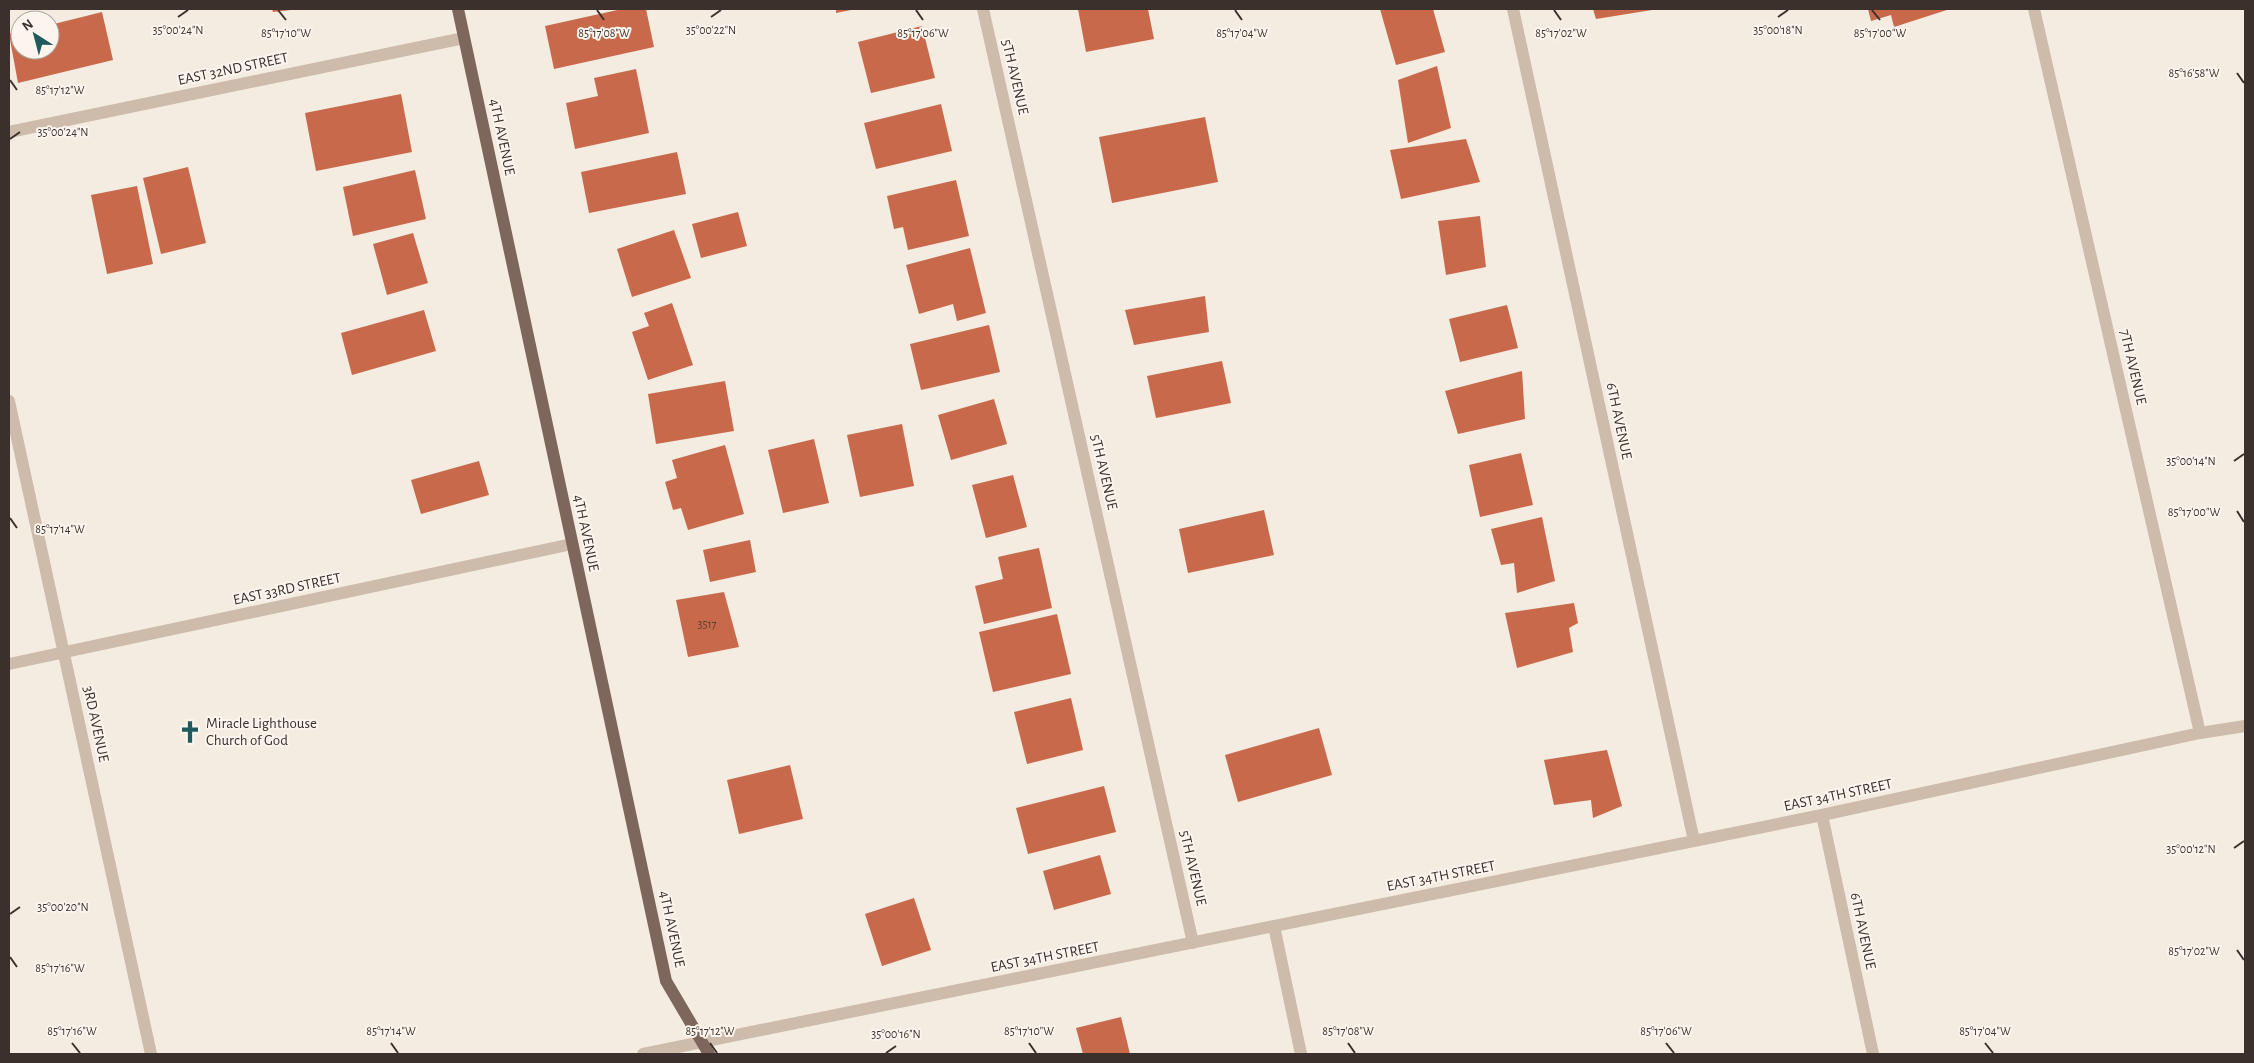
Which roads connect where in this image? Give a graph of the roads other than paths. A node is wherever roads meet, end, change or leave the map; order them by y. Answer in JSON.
{"nodes":[{"id":1,"x":458,"y":9,"type":"edge"},
{"id":2,"x":983,"y":9,"type":"edge"},
{"id":3,"x":1513,"y":9,"type":"edge"},
{"id":4,"x":2034,"y":9,"type":"edge"},
{"id":5,"x":464,"y":38,"type":"junction"},
{"id":6,"x":9,"y":132,"type":"edge"},
{"id":7,"x":9,"y":401,"type":"edge"},
{"id":8,"x":572,"y":544,"type":"junction"},
{"id":9,"x":64,"y":653,"type":"junction"},
{"id":10,"x":9,"y":664,"type":"edge"},
{"id":11,"x":2245,"y":726,"type":"edge"},
{"id":12,"x":2200,"y":733,"type":"junction"},
{"id":13,"x":1822,"y":815,"type":"junction"},
{"id":14,"x":1694,"y":841,"type":"junction"},
{"id":15,"x":1274,"y":926,"type":"junction"},
{"id":16,"x":1194,"y":943,"type":"junction"},
{"id":17,"x":700,"y":1042,"type":"junction"},
{"id":18,"x":151,"y":1054,"type":"edge"},
{"id":19,"x":643,"y":1054,"type":"edge"},
{"id":20,"x":709,"y":1054,"type":"edge"},
{"id":21,"x":1301,"y":1054,"type":"edge"},
{"id":22,"x":1873,"y":1054,"type":"edge"}],
"edges":[{"from":1,"to":5,"type":"main road","name":"4TH AVENUE"},
{"from":2,"to":16,"type":"street","name":"5TH AVENUE"},
{"from":3,"to":14,"type":"street","name":"6TH AVENUE"},
{"from":4,"to":12,"type":"street","name":"7TH AVENUE"},
{"from":5,"to":6,"type":"street","name":"EAST 32ND STREET"},
{"from":5,"to":8,"type":"main road","name":"4TH AVENUE"},
{"from":7,"to":9,"type":"street","name":"3RD AVENUE"},
{"from":8,"to":9,"type":"street","name":"EAST 33RD STREET"},
{"from":8,"to":17,"type":"main road","name":"4TH AVENUE"},
{"from":9,"to":10,"type":"street","name":"EAST 33RD STREET"},
{"from":9,"to":18,"type":"street","name":"3RD AVENUE"},
{"from":11,"to":12,"type":"street","name":"EAST 34TH STREET"},
{"from":12,"to":13,"type":"street","name":"EAST 34TH STREET"},
{"from":13,"to":14,"type":"street","name":"EAST 34TH STREET"},
{"from":13,"to":22,"type":"street","name":"6TH AVENUE"},
{"from":14,"to":15,"type":"street","name":"EAST 34TH STREET"},
{"from":15,"to":16,"type":"street","name":"EAST 34TH STREET"},
{"from":15,"to":21,"type":"street"},
{"from":16,"to":17,"type":"street","name":"EAST 34TH STREET"},
{"from":17,"to":19,"type":"street","name":"EAST 34TH STREET"},
{"from":17,"to":20,"type":"main road","name":"4TH AVENUE"}]}
